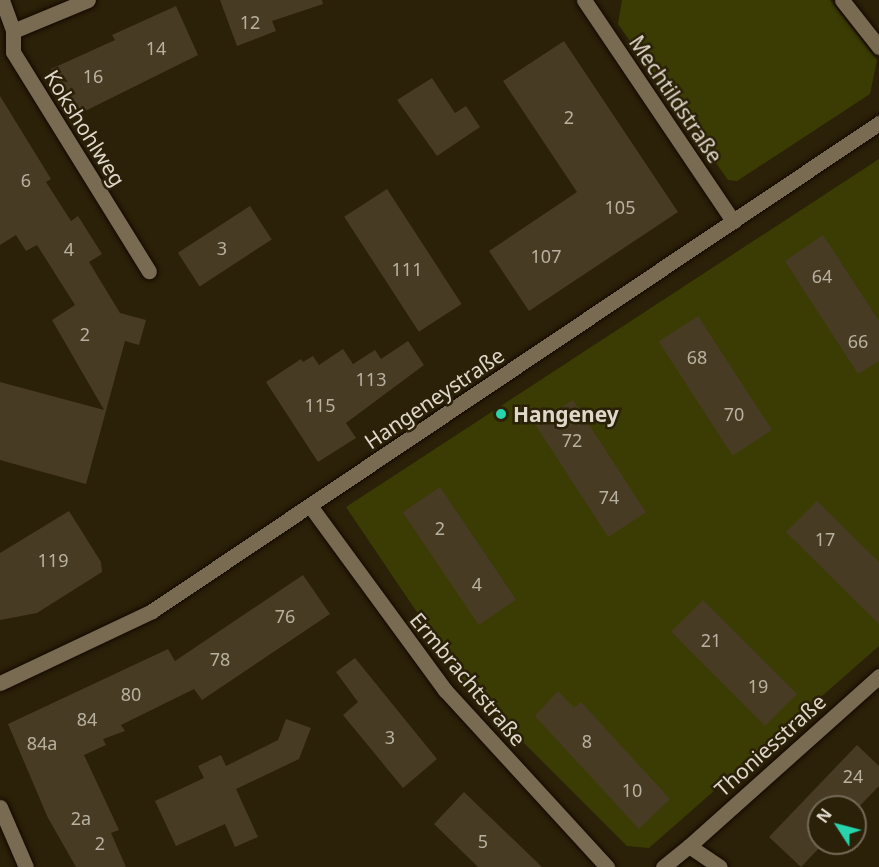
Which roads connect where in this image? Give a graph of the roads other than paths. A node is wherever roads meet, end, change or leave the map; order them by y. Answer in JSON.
{"nodes":[{"id":1,"x":2,"y":0,"type":"edge"},
{"id":2,"x":88,"y":0,"type":"edge"},
{"id":3,"x":584,"y":0,"type":"edge"},
{"id":4,"x":842,"y":0,"type":"edge"},
{"id":5,"x":13,"y":32,"type":"junction"},
{"id":6,"x":879,"y":47,"type":"edge"},
{"id":7,"x":879,"y":123,"type":"edge"},
{"id":8,"x":733,"y":221,"type":"junction"},
{"id":9,"x":149,"y":271,"type":"dead end"},
{"id":10,"x":311,"y":507,"type":"junction"},
{"id":11,"x":879,"y":676,"type":"edge"},
{"id":12,"x":0,"y":683,"type":"edge"},
{"id":13,"x":0,"y":807,"type":"edge"},
{"id":14,"x":689,"y":846,"type":"junction"},
{"id":15,"x":26,"y":867,"type":"edge"},
{"id":16,"x":607,"y":867,"type":"edge"},
{"id":17,"x":663,"y":867,"type":"edge"},
{"id":18,"x":720,"y":867,"type":"edge"}],
"edges":[{"from":1,"to":5,"type":"street","name":"Kokshohlweg"},
{"from":2,"to":5,"type":"street"},
{"from":3,"to":8,"type":"street","name":"Mechtildstraße"},
{"from":4,"to":6,"type":"street"},
{"from":5,"to":9,"type":"street","name":"Kokshohlweg"},
{"from":7,"to":8,"type":"street","name":"Hangeneystraße"},
{"from":8,"to":10,"type":"street","name":"Hangeneystraße"},
{"from":10,"to":12,"type":"street","name":"Hangeneystraße"},
{"from":10,"to":16,"type":"street","name":"Ermbrachtstraße"},
{"from":11,"to":14,"type":"street","name":"Thoniesstraße"},
{"from":13,"to":15,"type":"street"},
{"from":14,"to":17,"type":"street"},
{"from":14,"to":18,"type":"street"}]}
